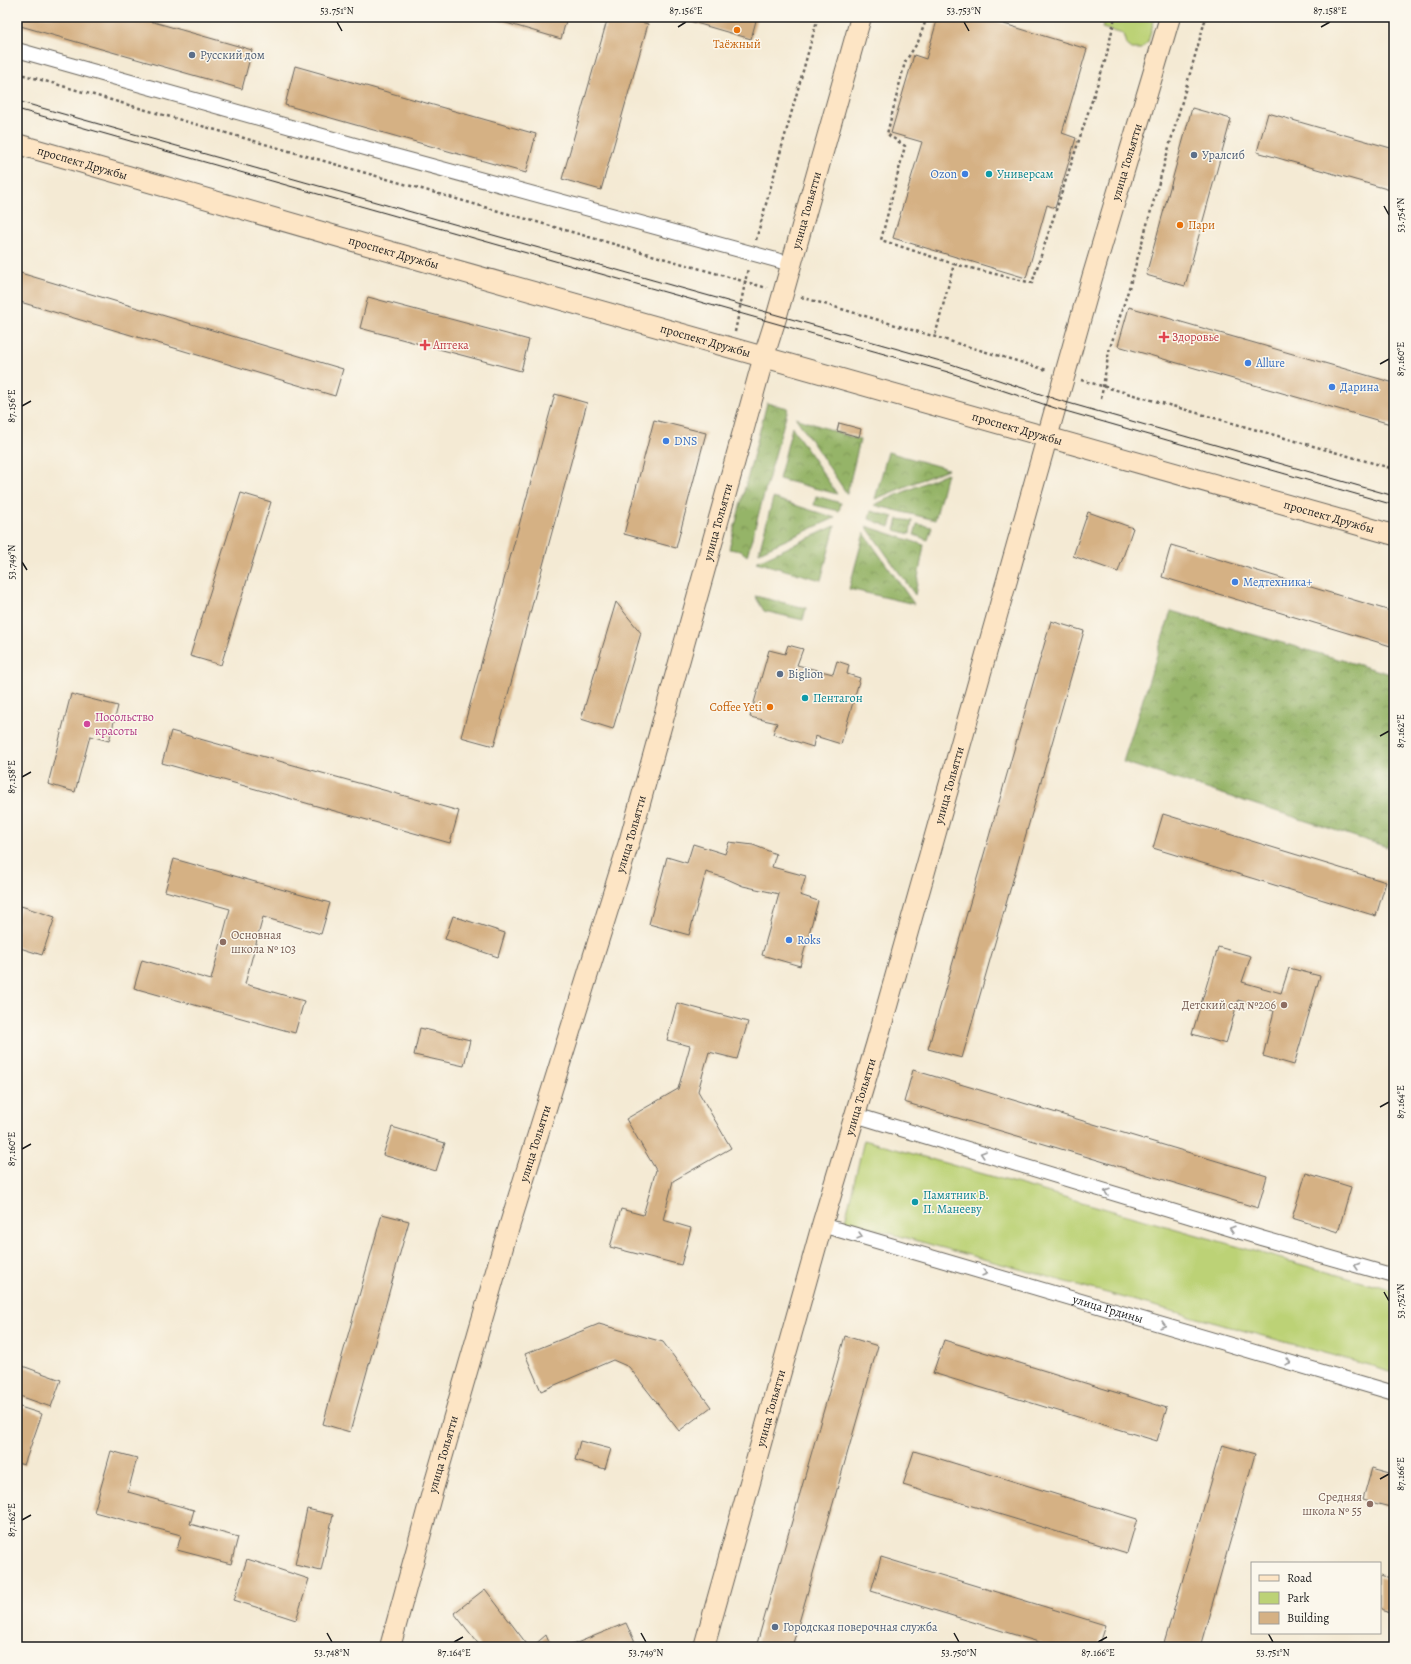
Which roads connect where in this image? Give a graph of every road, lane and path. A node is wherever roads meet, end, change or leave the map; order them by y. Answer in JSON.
{"nodes":[{"id":1,"x":818,"y":17,"type":"edge"},
{"id":2,"x":861,"y":17,"type":"edge"},
{"id":3,"x":927,"y":17,"type":"edge"},
{"id":4,"x":1115,"y":17,"type":"edge"},
{"id":5,"x":1170,"y":17,"type":"edge"},
{"id":6,"x":1206,"y":17,"type":"edge"},
{"id":7,"x":17,"y":50,"type":"edge"},
{"id":8,"x":17,"y":73,"type":"edge"},
{"id":9,"x":17,"y":144,"type":"edge"},
{"id":10,"x":752,"y":253,"type":"junction"},
{"id":11,"x":791,"y":264,"type":"junction"},
{"id":12,"x":954,"y":264,"type":"junction"},
{"id":13,"x":744,"y":281,"type":"junction"},
{"id":14,"x":935,"y":336,"type":"dead end"},
{"id":15,"x":732,"y":347,"type":"junction"},
{"id":16,"x":764,"y":356,"type":"junction"},
{"id":17,"x":1101,"y":399,"type":"dead end"},
{"id":18,"x":1048,"y":437,"type":"junction"},
{"id":19,"x":1394,"y":535,"type":"edge"},
{"id":20,"x":855,"y":1115,"type":"junction"},
{"id":21,"x":822,"y":1225,"type":"junction"},
{"id":22,"x":1394,"y":1276,"type":"edge"},
{"id":23,"x":1394,"y":1393,"type":"edge"},
{"id":24,"x":390,"y":1647,"type":"edge"},
{"id":25,"x":704,"y":1647,"type":"edge"}],
"edges":[{"from":1,"to":10,"type":"path"},
{"from":2,"to":11,"type":"street","name":"улица Тольятти"},
{"from":3,"to":12,"type":"path"},
{"from":4,"to":12,"type":"path"},
{"from":5,"to":18,"type":"street","name":"улица Тольятти"},
{"from":6,"to":17,"type":"path"},
{"from":7,"to":10,"type":"street"},
{"from":8,"to":13,"type":"path"},
{"from":9,"to":15,"type":"street","name":"проспект Дружбы"},
{"from":10,"to":11,"type":"street"},
{"from":10,"to":13,"type":"path"},
{"from":11,"to":16,"type":"street","name":"улица Тольятти"},
{"from":12,"to":14,"type":"path"},
{"from":13,"to":15,"type":"path"},
{"from":15,"to":16,"type":"street","name":"проспект Дружбы"},
{"from":16,"to":18,"type":"street","name":"проспект Дружбы"},
{"from":16,"to":24,"type":"street","name":"улица Тольятти"},
{"from":18,"to":19,"type":"street","name":"проспект Дружбы"},
{"from":18,"to":20,"type":"street","name":"улица Тольятти"},
{"from":20,"to":21,"type":"street","name":"улица Тольятти"},
{"from":22,"to":20,"type":"street","one_way":true},
{"from":21,"to":23,"type":"street","name":"улица Грдины","one_way":true},
{"from":21,"to":25,"type":"street","name":"улица Тольятти"}]}
